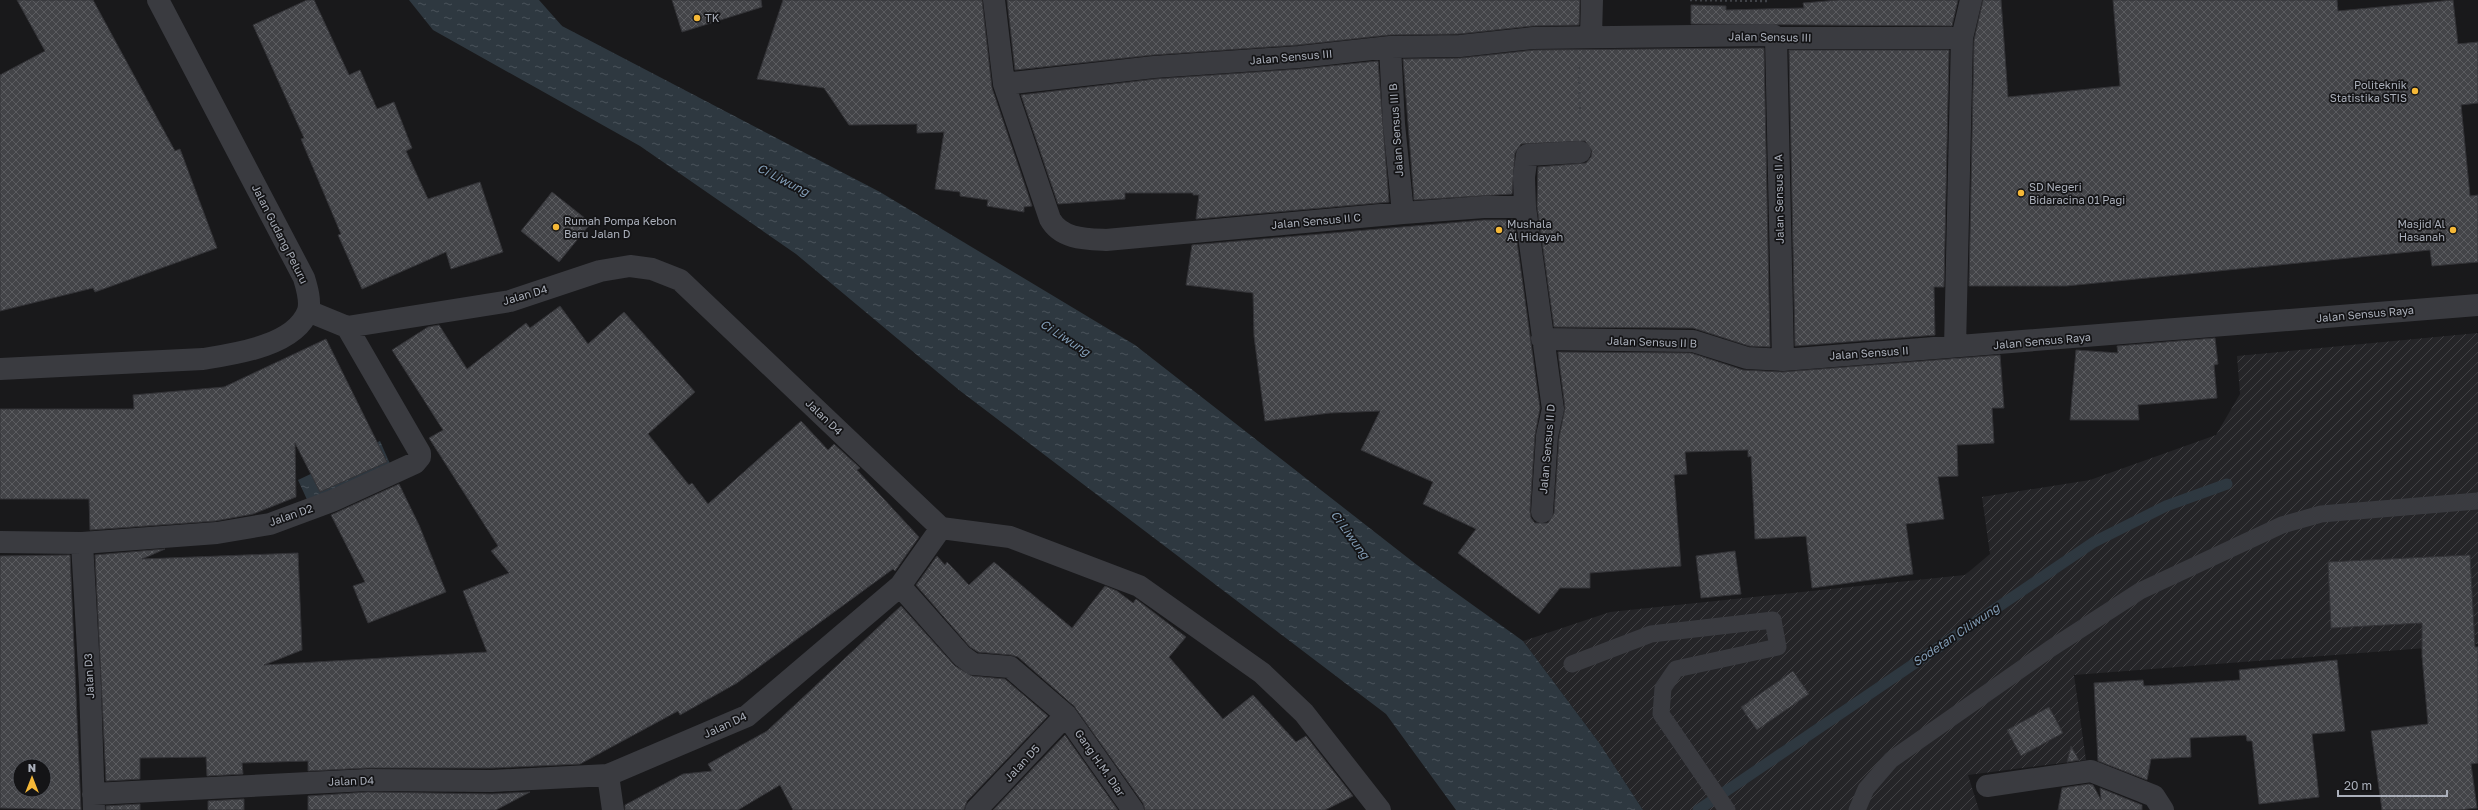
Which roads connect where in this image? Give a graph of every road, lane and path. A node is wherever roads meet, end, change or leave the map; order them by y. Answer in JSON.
{"nodes":[{"id":1,"x":158,"y":0,"type":"edge"},
{"id":2,"x":994,"y":0,"type":"edge"},
{"id":3,"x":1592,"y":0,"type":"edge"},
{"id":4,"x":1690,"y":0,"type":"edge"},
{"id":5,"x":1971,"y":0,"type":"edge"},
{"id":6,"x":1767,"y":1,"type":"dead end"},
{"id":7,"x":1591,"y":36,"type":"junction"},
{"id":8,"x":1776,"y":38,"type":"junction"},
{"id":9,"x":1962,"y":38,"type":"junction"},
{"id":10,"x":1390,"y":47,"type":"junction"},
{"id":11,"x":1579,"y":61,"type":"dead end"},
{"id":12,"x":1004,"y":84,"type":"junction"},
{"id":13,"x":1580,"y":152,"type":"joint"},
{"id":14,"x":1525,"y":207,"type":"junction"},
{"id":15,"x":1403,"y":213,"type":"junction"},
{"id":16,"x":2478,"y":305,"type":"edge"},
{"id":17,"x":308,"y":311,"type":"junction"},
{"id":18,"x":347,"y":327,"type":"junction"},
{"id":19,"x":1542,"y":339,"type":"junction"},
{"id":20,"x":1955,"y":348,"type":"junction"},
{"id":21,"x":1783,"y":360,"type":"junction"},
{"id":22,"x":0,"y":369,"type":"edge"},
{"id":23,"x":2478,"y":501,"type":"edge"},
{"id":24,"x":1542,"y":512,"type":"dead end"},
{"id":25,"x":941,"y":528,"type":"junction"},
{"id":26,"x":0,"y":542,"type":"edge"},
{"id":27,"x":82,"y":543,"type":"junction"},
{"id":28,"x":900,"y":586,"type":"junction"},
{"id":29,"x":1572,"y":664,"type":"dead end"},
{"id":30,"x":1066,"y":715,"type":"junction"},
{"id":31,"x":608,"y":776,"type":"junction"},
{"id":32,"x":1987,"y":786,"type":"dead end"},
{"id":33,"x":94,"y":802,"type":"edge"},
{"id":34,"x":613,"y":810,"type":"edge"},
{"id":35,"x":976,"y":810,"type":"edge"},
{"id":36,"x":1133,"y":810,"type":"edge"},
{"id":37,"x":1380,"y":810,"type":"edge"},
{"id":38,"x":1727,"y":810,"type":"edge"},
{"id":39,"x":1857,"y":810,"type":"edge"},
{"id":40,"x":2163,"y":810,"type":"edge"}],
"edges":[{"from":1,"to":17,"type":"street","name":"Jalan Gudang Peluru"},
{"from":2,"to":12,"type":"street","name":"Jalan Sensus II C"},
{"from":3,"to":7,"type":"street"},
{"from":4,"to":6,"type":"path"},
{"from":5,"to":9,"type":"street"},
{"from":7,"to":8,"type":"street","name":"Jalan Sensus III"},
{"from":7,"to":10,"type":"street","name":"Jalan Sensus III"},
{"from":8,"to":9,"type":"street","name":"Jalan Sensus III"},
{"from":8,"to":21,"type":"street","name":"Jalan Sensus II A"},
{"from":9,"to":20,"type":"street"},
{"from":10,"to":12,"type":"street","name":"Jalan Sensus III"},
{"from":10,"to":15,"type":"street","name":"Jalan Sensus III B"},
{"from":11,"to":13,"type":"path"},
{"from":12,"to":15,"type":"street","name":"Jalan Sensus II C"},
{"from":13,"to":14,"type":"street"},
{"from":14,"to":15,"type":"street","name":"Jalan Sensus II C"},
{"from":14,"to":19,"type":"street"},
{"from":16,"to":20,"type":"street","name":"Jalan Sensus Raya"},
{"from":17,"to":18,"type":"street"},
{"from":17,"to":22,"type":"street"},
{"from":18,"to":25,"type":"street","name":"Jalan D4"},
{"from":18,"to":27,"type":"street","name":"Jalan D2"},
{"from":19,"to":21,"type":"street","name":"Jalan Sensus II B"},
{"from":19,"to":24,"type":"street","name":"Jalan Sensus II D"},
{"from":20,"to":21,"type":"street","name":"Jalan Sensus II"},
{"from":23,"to":39,"type":"lane"},
{"from":25,"to":28,"type":"street","name":"Jalan D4"},
{"from":25,"to":37,"type":"street"},
{"from":26,"to":27,"type":"street","name":"Jalan D2"},
{"from":27,"to":33,"type":"street","name":"Jalan D3"},
{"from":28,"to":30,"type":"street","name":"Gang H.M. Diar"},
{"from":28,"to":31,"type":"street","name":"Jalan D4"},
{"from":29,"to":38,"type":"lane"},
{"from":30,"to":35,"type":"street","name":"Jalan D5"},
{"from":30,"to":36,"type":"street","name":"Gang H.M. Diar"},
{"from":31,"to":33,"type":"street","name":"Jalan D4"},
{"from":31,"to":34,"type":"street"},
{"from":32,"to":40,"type":"street"}]}
